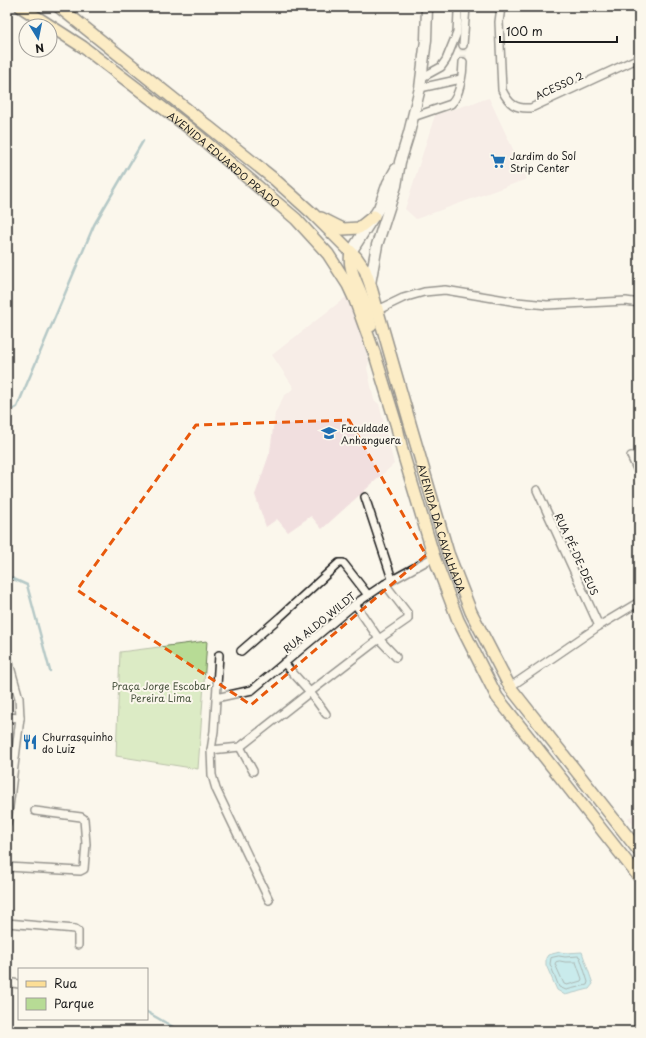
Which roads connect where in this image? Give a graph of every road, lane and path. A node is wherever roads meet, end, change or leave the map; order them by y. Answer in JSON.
{"nodes":[{"id":1,"x":21,"y":7,"type":"edge"},
{"id":2,"x":59,"y":7,"type":"edge"},
{"id":3,"x":427,"y":7,"type":"edge"},
{"id":4,"x":460,"y":7,"type":"edge"},
{"id":5,"x":466,"y":7,"type":"edge"},
{"id":6,"x":501,"y":7,"type":"edge"},
{"id":7,"x":463,"y":45,"type":"tunnel mouth"},
{"id":8,"x":639,"y":58,"type":"edge"},
{"id":9,"x":463,"y":62,"type":"tunnel mouth"},
{"id":10,"x":461,"y":79,"type":"junction"},
{"id":11,"x":421,"y":83,"type":"junction"},
{"id":12,"x":413,"y":117,"type":"junction"},
{"id":13,"x":400,"y":162,"type":"junction"},
{"id":14,"x":313,"y":214,"type":"junction"},
{"id":15,"x":374,"y":216,"type":"junction"},
{"id":16,"x":351,"y":252,"type":"junction"},
{"id":17,"x":370,"y":284,"type":"junction"},
{"id":18,"x":639,"y":303,"type":"edge"},
{"id":19,"x":378,"y":310,"type":"junction"},
{"id":20,"x":375,"y":355,"type":"junction"},
{"id":21,"x":381,"y":375,"type":"junction"},
{"id":22,"x":408,"y":418,"type":"junction"},
{"id":23,"x":402,"y":450,"type":"junction"},
{"id":24,"x":631,"y":456,"type":"dead end"},
{"id":25,"x":639,"y":473,"type":"edge"},
{"id":26,"x":537,"y":490,"type":"dead end"},
{"id":27,"x":431,"y":496,"type":"junction"},
{"id":28,"x":365,"y":497,"type":"dead end"},
{"id":29,"x":434,"y":557,"type":"junction"},
{"id":30,"x":392,"y":579,"type":"junction"},
{"id":31,"x":385,"y":584,"type":"junction"},
{"id":32,"x":368,"y":596,"type":"junction"},
{"id":33,"x":639,"y":602,"type":"edge"},
{"id":34,"x":355,"y":604,"type":"junction"},
{"id":35,"x":599,"y":626,"type":"junction"},
{"id":36,"x":380,"y":639,"type":"junction"},
{"id":37,"x":241,"y":651,"type":"dead end"},
{"id":38,"x":219,"y":655,"type":"dead end"},
{"id":39,"x":7,"y":656,"type":"edge"},
{"id":40,"x":396,"y":657,"type":"dead end"},
{"id":41,"x":284,"y":663,"type":"junction"},
{"id":42,"x":510,"y":687,"type":"junction"},
{"id":43,"x":310,"y":692,"type":"junction"},
{"id":44,"x":216,"y":698,"type":"junction"},
{"id":45,"x":326,"y":714,"type":"dead end"},
{"id":46,"x":7,"y":717,"type":"edge"},
{"id":47,"x":20,"y":718,"type":"junction"},
{"id":48,"x":240,"y":747,"type":"junction"},
{"id":49,"x":211,"y":750,"type":"junction"},
{"id":50,"x":252,"y":771,"type":"dead end"},
{"id":51,"x":35,"y":811,"type":"dead end"},
{"id":52,"x":7,"y":823,"type":"edge"},
{"id":53,"x":639,"y":851,"type":"edge"},
{"id":54,"x":7,"y":867,"type":"edge"},
{"id":55,"x":639,"y":877,"type":"edge"},
{"id":56,"x":269,"y":900,"type":"dead end"},
{"id":57,"x":7,"y":923,"type":"edge"},
{"id":58,"x":78,"y":945,"type":"dead end"},
{"id":59,"x":7,"y":982,"type":"edge"},
{"id":60,"x":18,"y":984,"type":"edge"}],
"edges":[{"from":1,"to":20,"type":"main road","name":"AVENIDA EDUARDO PRADO"},
{"from":2,"to":14,"type":"main road","name":"AVENIDA EDUARDO PRADO"},
{"from":3,"to":11,"type":"main road","name":"AVENIDA DA CAVALHADA"},
{"from":4,"to":11,"type":"street"},
{"from":5,"to":7,"type":"street"},
{"from":6,"to":8,"type":"street","name":"ACESSO 2"},
{"from":9,"to":10,"type":"street"},
{"from":10,"to":11,"type":"street"},
{"from":10,"to":12,"type":"street"},
{"from":11,"to":12,"type":"main road","name":"AVENIDA DA CAVALHADA"},
{"from":12,"to":13,"type":"main road","name":"AVENIDA DA CAVALHADA"},
{"from":13,"to":15,"type":"main road","name":"AVENIDA DA CAVALHADA"},
{"from":13,"to":17,"type":"main road","name":"AVENIDA DA CAVALHADA"},
{"from":14,"to":15,"type":"main road"},
{"from":14,"to":16,"type":"main road","name":"AVENIDA EDUARDO PRADO"},
{"from":15,"to":16,"type":"main road","name":"AVENIDA DA CAVALHADA"},
{"from":16,"to":17,"type":"main road","name":"AVENIDA EDUARDO PRADO"},
{"from":16,"to":20,"type":"main road"},
{"from":17,"to":19,"type":"main road","name":"AVENIDA DA CAVALHADA"},
{"from":18,"to":19,"type":"street"},
{"from":19,"to":22,"type":"main road","name":"AVENIDA DA CAVALHADA"},
{"from":20,"to":21,"type":"main road","name":"AVENIDA DA CAVALHADA"},
{"from":21,"to":22,"type":"main road"},
{"from":21,"to":23,"type":"main road","name":"AVENIDA DA CAVALHADA"},
{"from":22,"to":27,"type":"main road","name":"AVENIDA DA CAVALHADA"},
{"from":23,"to":27,"type":"main road"},
{"from":23,"to":29,"type":"main road","name":"AVENIDA DA CAVALHADA"},
{"from":24,"to":25,"type":"street"},
{"from":26,"to":35,"type":"street","name":"RUA PÉ-DE-DEUS"},
{"from":27,"to":42,"type":"main road","name":"AVENIDA DA CAVALHADA"},
{"from":28,"to":30,"type":"street"},
{"from":29,"to":30,"type":"street","name":"RUA ALDO WILDT"},
{"from":29,"to":55,"type":"main road","name":"AVENIDA DA CAVALHADA"},
{"from":30,"to":31,"type":"street","name":"RUA ALDO WILDT"},
{"from":31,"to":32,"type":"street","name":"RUA ALDO WILDT"},
{"from":31,"to":36,"type":"street"},
{"from":32,"to":34,"type":"street","name":"RUA ALDO WILDT"},
{"from":32,"to":37,"type":"street"},
{"from":33,"to":35,"type":"street"},
{"from":34,"to":36,"type":"street"},
{"from":34,"to":41,"type":"street","name":"RUA ALDO WILDT"},
{"from":35,"to":42,"type":"street"},
{"from":36,"to":40,"type":"street"},
{"from":36,"to":43,"type":"street"},
{"from":38,"to":44,"type":"street"},
{"from":39,"to":47,"type":"street"},
{"from":41,"to":43,"type":"street"},
{"from":41,"to":44,"type":"street","name":"RUA ALDO WILDT"},
{"from":42,"to":53,"type":"main road","name":"AVENIDA DA CAVALHADA"},
{"from":43,"to":45,"type":"street"},
{"from":43,"to":48,"type":"street"},
{"from":44,"to":49,"type":"street"},
{"from":46,"to":47,"type":"street"},
{"from":47,"to":52,"type":"street"},
{"from":48,"to":49,"type":"street"},
{"from":48,"to":50,"type":"street"},
{"from":49,"to":56,"type":"street"},
{"from":51,"to":54,"type":"street"},
{"from":57,"to":58,"type":"street"},
{"from":59,"to":60,"type":"street"}]}
